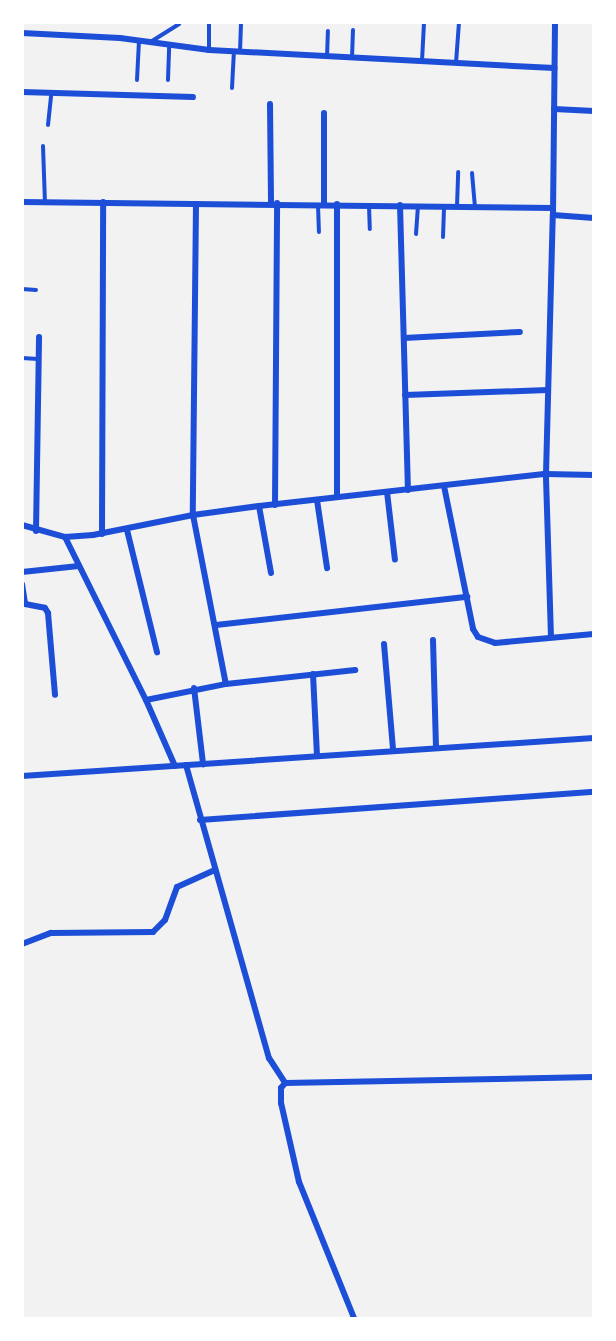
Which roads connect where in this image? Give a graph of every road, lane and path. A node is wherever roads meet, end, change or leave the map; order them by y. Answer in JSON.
{"nodes":[{"id":1,"x":209,"y":22,"type":"edge"},
{"id":2,"x":242,"y":22,"type":"edge"},
{"id":3,"x":424,"y":22,"type":"edge"},
{"id":4,"x":459,"y":22,"type":"edge"},
{"id":5,"x":555,"y":22,"type":"edge"},
{"id":6,"x":179,"y":24,"type":"edge"},
{"id":7,"x":353,"y":30,"type":"dead end"},
{"id":8,"x":328,"y":31,"type":"dead end"},
{"id":9,"x":22,"y":33,"type":"edge"},
{"id":10,"x":139,"y":40,"type":"junction"},
{"id":11,"x":152,"y":42,"type":"junction"},
{"id":12,"x":169,"y":45,"type":"junction"},
{"id":13,"x":208,"y":50,"type":"junction"},
{"id":14,"x":237,"y":51,"type":"junction"},
{"id":15,"x":327,"y":57,"type":"junction"},
{"id":16,"x":352,"y":59,"type":"junction"},
{"id":17,"x":422,"y":62,"type":"junction"},
{"id":18,"x":456,"y":63,"type":"junction"},
{"id":19,"x":555,"y":68,"type":"junction"},
{"id":20,"x":138,"y":80,"type":"dead end"},
{"id":21,"x":168,"y":80,"type":"dead end"},
{"id":22,"x":232,"y":88,"type":"dead end"},
{"id":23,"x":22,"y":92,"type":"edge"},
{"id":24,"x":51,"y":93,"type":"junction"},
{"id":25,"x":193,"y":97,"type":"dead end"},
{"id":26,"x":270,"y":104,"type":"dead end"},
{"id":27,"x":554,"y":109,"type":"junction"},
{"id":28,"x":594,"y":111,"type":"edge"},
{"id":29,"x":324,"y":114,"type":"dead end"},
{"id":30,"x":48,"y":125,"type":"dead end"},
{"id":31,"x":44,"y":146,"type":"dead end"},
{"id":32,"x":458,"y":172,"type":"dead end"},
{"id":33,"x":472,"y":173,"type":"dead end"},
{"id":34,"x":22,"y":202,"type":"edge"},
{"id":35,"x":45,"y":202,"type":"junction"},
{"id":36,"x":103,"y":202,"type":"junction"},
{"id":37,"x":274,"y":203,"type":"junction"},
{"id":38,"x":196,"y":204,"type":"junction"},
{"id":39,"x":321,"y":204,"type":"junction"},
{"id":40,"x":337,"y":204,"type":"junction"},
{"id":41,"x":369,"y":205,"type":"junction"},
{"id":42,"x":400,"y":205,"type":"junction"},
{"id":43,"x":418,"y":206,"type":"junction"},
{"id":44,"x":444,"y":206,"type":"junction"},
{"id":45,"x":457,"y":206,"type":"junction"},
{"id":46,"x":475,"y":207,"type":"junction"},
{"id":47,"x":553,"y":212,"type":"junction"},
{"id":48,"x":594,"y":218,"type":"edge"},
{"id":49,"x":370,"y":229,"type":"dead end"},
{"id":50,"x":319,"y":232,"type":"dead end"},
{"id":51,"x":416,"y":234,"type":"dead end"},
{"id":52,"x":443,"y":237,"type":"dead end"},
{"id":53,"x":22,"y":290,"type":"edge"},
{"id":54,"x":36,"y":290,"type":"dead end"},
{"id":55,"x":520,"y":332,"type":"dead end"},
{"id":56,"x":39,"y":338,"type":"dead end"},
{"id":57,"x":404,"y":338,"type":"junction"},
{"id":58,"x":22,"y":358,"type":"edge"},
{"id":59,"x":39,"y":359,"type":"junction"},
{"id":60,"x":548,"y":390,"type":"junction"},
{"id":61,"x":405,"y":395,"type":"junction"},
{"id":62,"x":546,"y":474,"type":"junction"},
{"id":63,"x":594,"y":475,"type":"edge"},
{"id":64,"x":444,"y":486,"type":"junction"},
{"id":65,"x":408,"y":490,"type":"junction"},
{"id":66,"x":387,"y":492,"type":"junction"},
{"id":67,"x":338,"y":497,"type":"junction"},
{"id":68,"x":316,"y":500,"type":"junction"},
{"id":69,"x":275,"y":505,"type":"junction"},
{"id":70,"x":259,"y":506,"type":"junction"},
{"id":71,"x":193,"y":515,"type":"junction"},
{"id":72,"x":22,"y":525,"type":"edge"},
{"id":73,"x":126,"y":530,"type":"junction"},
{"id":74,"x":36,"y":531,"type":"junction"},
{"id":75,"x":102,"y":534,"type":"junction"},
{"id":76,"x":64,"y":537,"type":"junction"},
{"id":77,"x":395,"y":560,"type":"dead end"},
{"id":78,"x":79,"y":566,"type":"junction"},
{"id":79,"x":327,"y":568,"type":"dead end"},
{"id":80,"x":22,"y":572,"type":"edge"},
{"id":81,"x":271,"y":573,"type":"dead end"},
{"id":82,"x":22,"y":584,"type":"edge"},
{"id":83,"x":467,"y":597,"type":"junction"},
{"id":84,"x":216,"y":625,"type":"junction"},
{"id":85,"x":594,"y":634,"type":"edge"},
{"id":86,"x":550,"y":637,"type":"junction"},
{"id":87,"x":433,"y":640,"type":"dead end"},
{"id":88,"x":384,"y":644,"type":"dead end"},
{"id":89,"x":156,"y":652,"type":"dead end"},
{"id":90,"x":355,"y":670,"type":"dead end"},
{"id":91,"x":313,"y":674,"type":"junction"},
{"id":92,"x":226,"y":684,"type":"junction"},
{"id":93,"x":194,"y":688,"type":"junction"},
{"id":94,"x":55,"y":695,"type":"dead end"},
{"id":95,"x":146,"y":700,"type":"junction"},
{"id":96,"x":594,"y":738,"type":"edge"},
{"id":97,"x":436,"y":747,"type":"junction"},
{"id":98,"x":393,"y":750,"type":"junction"},
{"id":99,"x":316,"y":755,"type":"junction"},
{"id":100,"x":203,"y":764,"type":"junction"},
{"id":101,"x":186,"y":765,"type":"junction"},
{"id":102,"x":175,"y":766,"type":"junction"},
{"id":103,"x":22,"y":776,"type":"edge"},
{"id":104,"x":594,"y":792,"type":"edge"},
{"id":105,"x":200,"y":820,"type":"junction"},
{"id":106,"x":215,"y":870,"type":"junction"},
{"id":107,"x":22,"y":944,"type":"edge"},
{"id":108,"x":594,"y":1077,"type":"edge"},
{"id":109,"x":285,"y":1083,"type":"junction"},
{"id":110,"x":354,"y":1318,"type":"edge"}],
"edges":[{"from":1,"to":13,"type":"lane"},
{"from":2,"to":14,"type":"lane"},
{"from":3,"to":17,"type":"lane"},
{"from":4,"to":18,"type":"lane"},
{"from":5,"to":19,"type":"street"},
{"from":6,"to":11,"type":"lane"},
{"from":7,"to":16,"type":"lane"},
{"from":8,"to":15,"type":"lane"},
{"from":9,"to":10,"type":"street"},
{"from":10,"to":11,"type":"street"},
{"from":10,"to":20,"type":"lane"},
{"from":11,"to":12,"type":"street"},
{"from":12,"to":13,"type":"street"},
{"from":12,"to":21,"type":"lane"},
{"from":13,"to":14,"type":"street"},
{"from":14,"to":15,"type":"street"},
{"from":14,"to":22,"type":"lane"},
{"from":15,"to":16,"type":"street"},
{"from":16,"to":17,"type":"street"},
{"from":17,"to":18,"type":"street"},
{"from":18,"to":19,"type":"street"},
{"from":19,"to":27,"type":"street"},
{"from":23,"to":24,"type":"street"},
{"from":24,"to":25,"type":"street"},
{"from":24,"to":30,"type":"lane"},
{"from":26,"to":37,"type":"street"},
{"from":27,"to":28,"type":"street"},
{"from":27,"to":47,"type":"street"},
{"from":29,"to":39,"type":"street"},
{"from":31,"to":35,"type":"lane"},
{"from":32,"to":45,"type":"lane"},
{"from":33,"to":46,"type":"lane"},
{"from":34,"to":35,"type":"street"},
{"from":35,"to":36,"type":"street"},
{"from":36,"to":38,"type":"street"},
{"from":36,"to":75,"type":"street"},
{"from":37,"to":38,"type":"street"},
{"from":37,"to":39,"type":"street"},
{"from":37,"to":69,"type":"street"},
{"from":38,"to":71,"type":"street"},
{"from":39,"to":40,"type":"street"},
{"from":39,"to":50,"type":"lane"},
{"from":40,"to":41,"type":"street"},
{"from":40,"to":67,"type":"street"},
{"from":41,"to":42,"type":"street"},
{"from":41,"to":49,"type":"lane"},
{"from":42,"to":43,"type":"street"},
{"from":42,"to":57,"type":"street"},
{"from":43,"to":44,"type":"street"},
{"from":43,"to":51,"type":"lane"},
{"from":44,"to":45,"type":"street"},
{"from":44,"to":52,"type":"lane"},
{"from":45,"to":46,"type":"street"},
{"from":46,"to":47,"type":"street"},
{"from":47,"to":48,"type":"street"},
{"from":47,"to":60,"type":"street"},
{"from":53,"to":54,"type":"lane"},
{"from":55,"to":57,"type":"street"},
{"from":56,"to":59,"type":"street"},
{"from":57,"to":61,"type":"street"},
{"from":58,"to":59,"type":"lane"},
{"from":59,"to":74,"type":"street"},
{"from":60,"to":61,"type":"street"},
{"from":60,"to":62,"type":"street"},
{"from":61,"to":65,"type":"street"},
{"from":62,"to":63,"type":"street"},
{"from":62,"to":64,"type":"street"},
{"from":62,"to":86,"type":"street"},
{"from":64,"to":65,"type":"street"},
{"from":64,"to":83,"type":"street"},
{"from":65,"to":66,"type":"street"},
{"from":66,"to":67,"type":"street"},
{"from":66,"to":77,"type":"street"},
{"from":67,"to":68,"type":"street"},
{"from":68,"to":69,"type":"street"},
{"from":68,"to":79,"type":"street"},
{"from":69,"to":70,"type":"street"},
{"from":70,"to":71,"type":"street"},
{"from":70,"to":81,"type":"street"},
{"from":71,"to":73,"type":"street"},
{"from":71,"to":84,"type":"street"},
{"from":72,"to":74,"type":"street"},
{"from":73,"to":75,"type":"street"},
{"from":73,"to":89,"type":"street"},
{"from":74,"to":76,"type":"street"},
{"from":75,"to":76,"type":"street"},
{"from":76,"to":78,"type":"street"},
{"from":78,"to":80,"type":"street"},
{"from":78,"to":95,"type":"street"},
{"from":82,"to":94,"type":"street"},
{"from":83,"to":84,"type":"street"},
{"from":83,"to":86,"type":"street"},
{"from":84,"to":92,"type":"street"},
{"from":85,"to":86,"type":"street"},
{"from":87,"to":97,"type":"street"},
{"from":88,"to":98,"type":"street"},
{"from":90,"to":91,"type":"street"},
{"from":91,"to":92,"type":"street"},
{"from":91,"to":99,"type":"street"},
{"from":92,"to":93,"type":"street"},
{"from":93,"to":95,"type":"street"},
{"from":93,"to":100,"type":"street"},
{"from":95,"to":102,"type":"street"},
{"from":96,"to":97,"type":"street"},
{"from":97,"to":98,"type":"street"},
{"from":98,"to":99,"type":"street"},
{"from":99,"to":100,"type":"street"},
{"from":100,"to":101,"type":"street"},
{"from":101,"to":102,"type":"street"},
{"from":101,"to":105,"type":"street"},
{"from":102,"to":103,"type":"street"},
{"from":104,"to":105,"type":"street"},
{"from":105,"to":106,"type":"street"},
{"from":106,"to":107,"type":"street"},
{"from":106,"to":109,"type":"street"},
{"from":108,"to":109,"type":"street"},
{"from":109,"to":110,"type":"street"}]}
